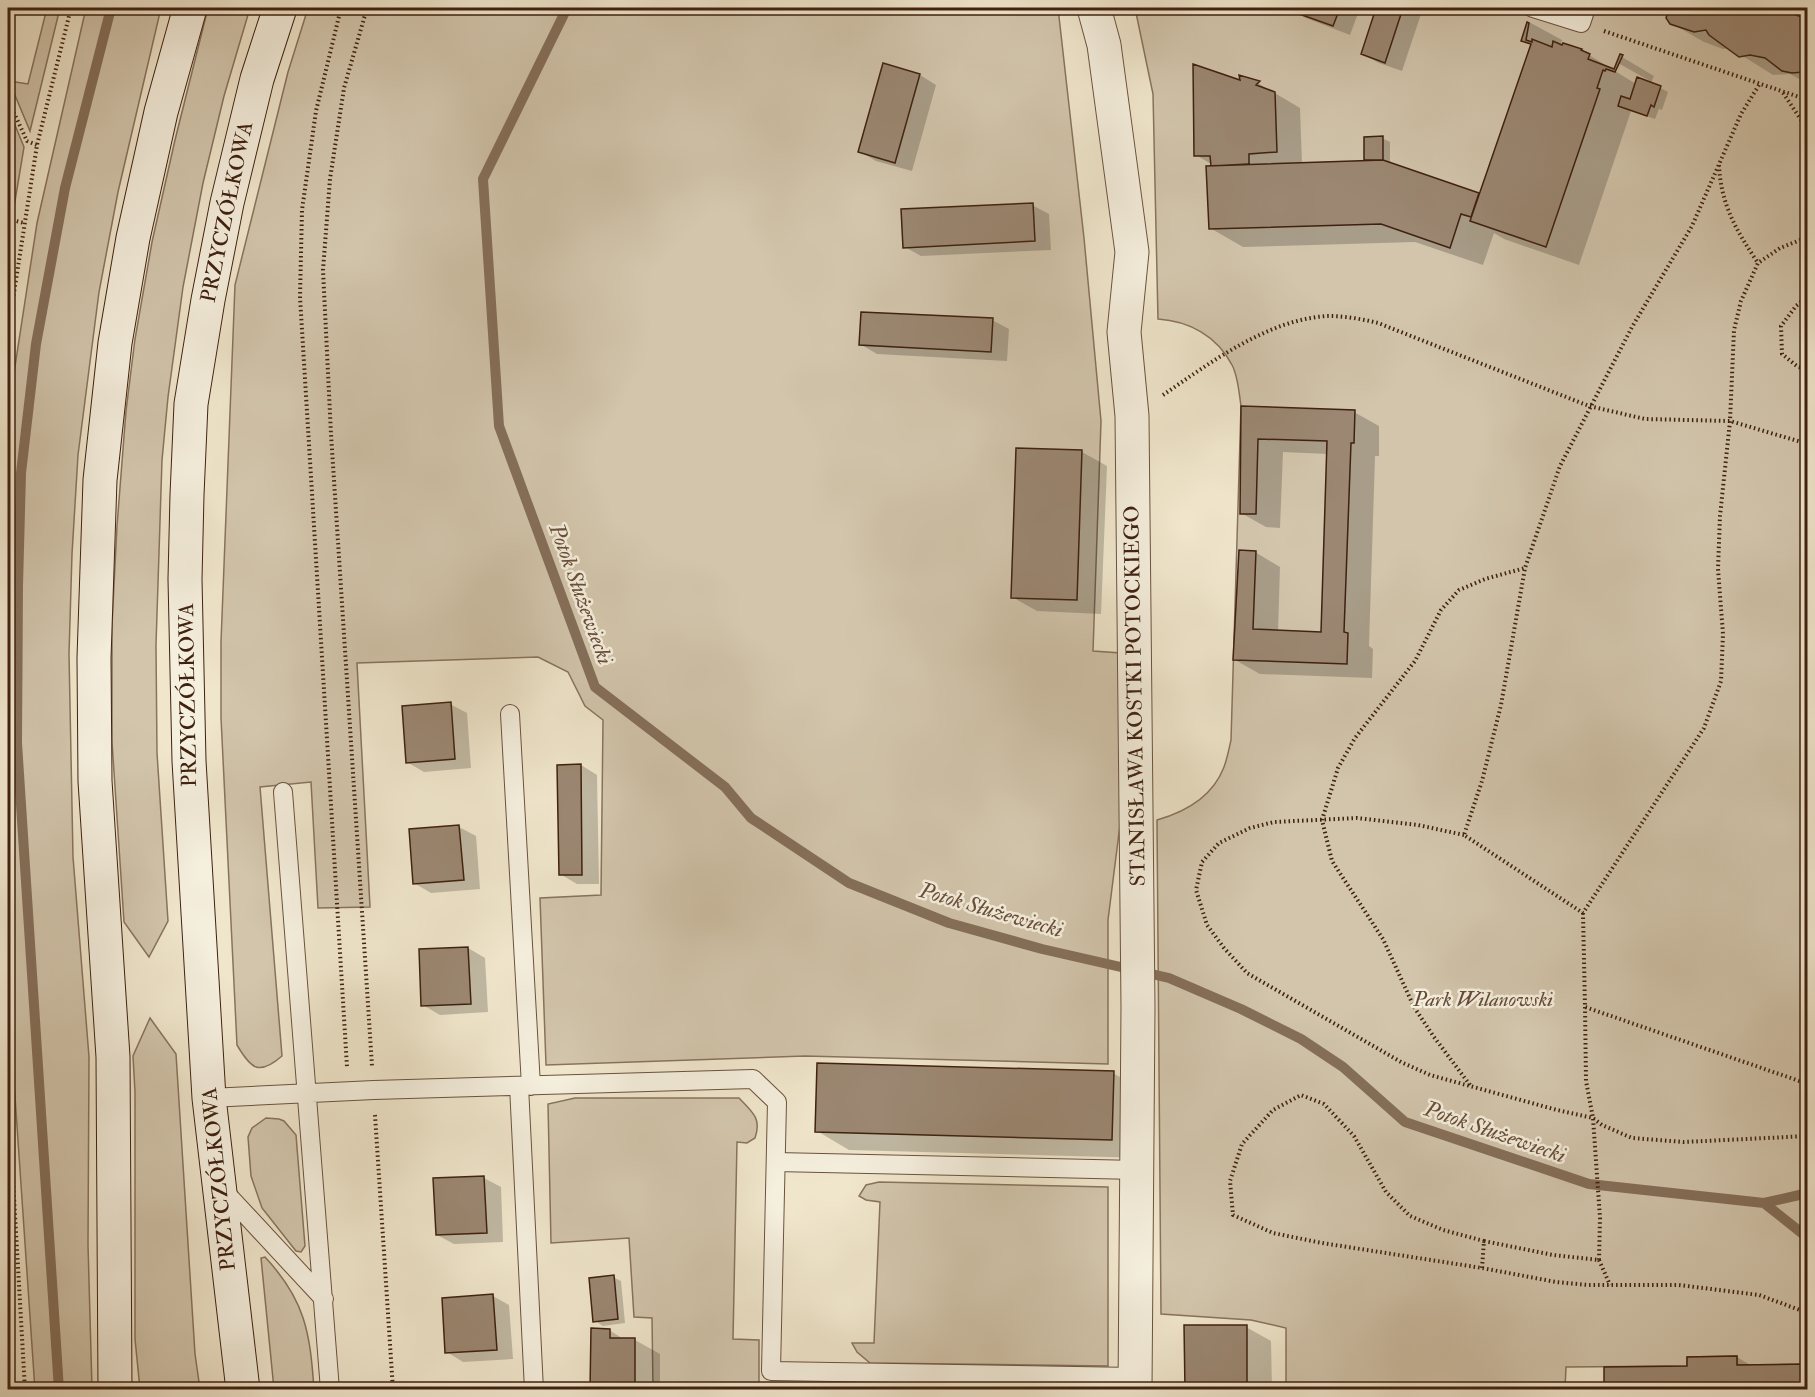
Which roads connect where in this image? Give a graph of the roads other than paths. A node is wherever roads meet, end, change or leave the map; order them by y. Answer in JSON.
{"nodes":[{"id":1,"x":190,"y":8,"type":"edge"},
{"id":2,"x":280,"y":8,"type":"edge"},
{"id":3,"x":1094,"y":8,"type":"edge"},
{"id":4,"x":1533,"y":8,"type":"edge"},
{"id":5,"x":1584,"y":15,"type":"edge"},
{"id":6,"x":510,"y":714,"type":"dead end"},
{"id":7,"x":283,"y":792,"type":"dead end"},
{"id":8,"x":525,"y":1086,"type":"junction"},
{"id":9,"x":307,"y":1094,"type":"junction"},
{"id":10,"x":209,"y":1098,"type":"junction"},
{"id":11,"x":776,"y":1161,"type":"junction"},
{"id":12,"x":1137,"y":1170,"type":"junction"},
{"id":13,"x":219,"y":1185,"type":"junction"},
{"id":14,"x":324,"y":1299,"type":"junction"},
{"id":15,"x":771,"y":1380,"type":"edge"},
{"id":16,"x":1135,"y":1383,"type":"edge"},
{"id":17,"x":115,"y":1389,"type":"edge"},
{"id":18,"x":243,"y":1389,"type":"edge"},
{"id":19,"x":330,"y":1389,"type":"edge"},
{"id":20,"x":534,"y":1389,"type":"edge"}],
"edges":[{"from":1,"to":17,"type":"main road"},
{"from":2,"to":10,"type":"main road","name":"PRZYCZÓŁKOWA"},
{"from":3,"to":12,"type":"main road","name":"STANISŁAWA KOSTKI POTOCKIEGO"},
{"from":4,"to":5,"type":"lane"},
{"from":6,"to":8,"type":"lane"},
{"from":7,"to":9,"type":"lane"},
{"from":8,"to":9,"type":"lane"},
{"from":8,"to":11,"type":"lane"},
{"from":8,"to":20,"type":"lane"},
{"from":9,"to":10,"type":"lane"},
{"from":9,"to":14,"type":"lane"},
{"from":10,"to":13,"type":"main road","name":"PRZYCZÓŁKOWA"},
{"from":11,"to":12,"type":"lane"},
{"from":11,"to":15,"type":"lane"},
{"from":12,"to":16,"type":"main road","name":"STANISŁAWA KOSTKI POTOCKIEGO"},
{"from":13,"to":14,"type":"lane"},
{"from":13,"to":18,"type":"main road","name":"PRZYCZÓŁKOWA"},
{"from":14,"to":19,"type":"lane"},
{"from":15,"to":16,"type":"lane"}]}
